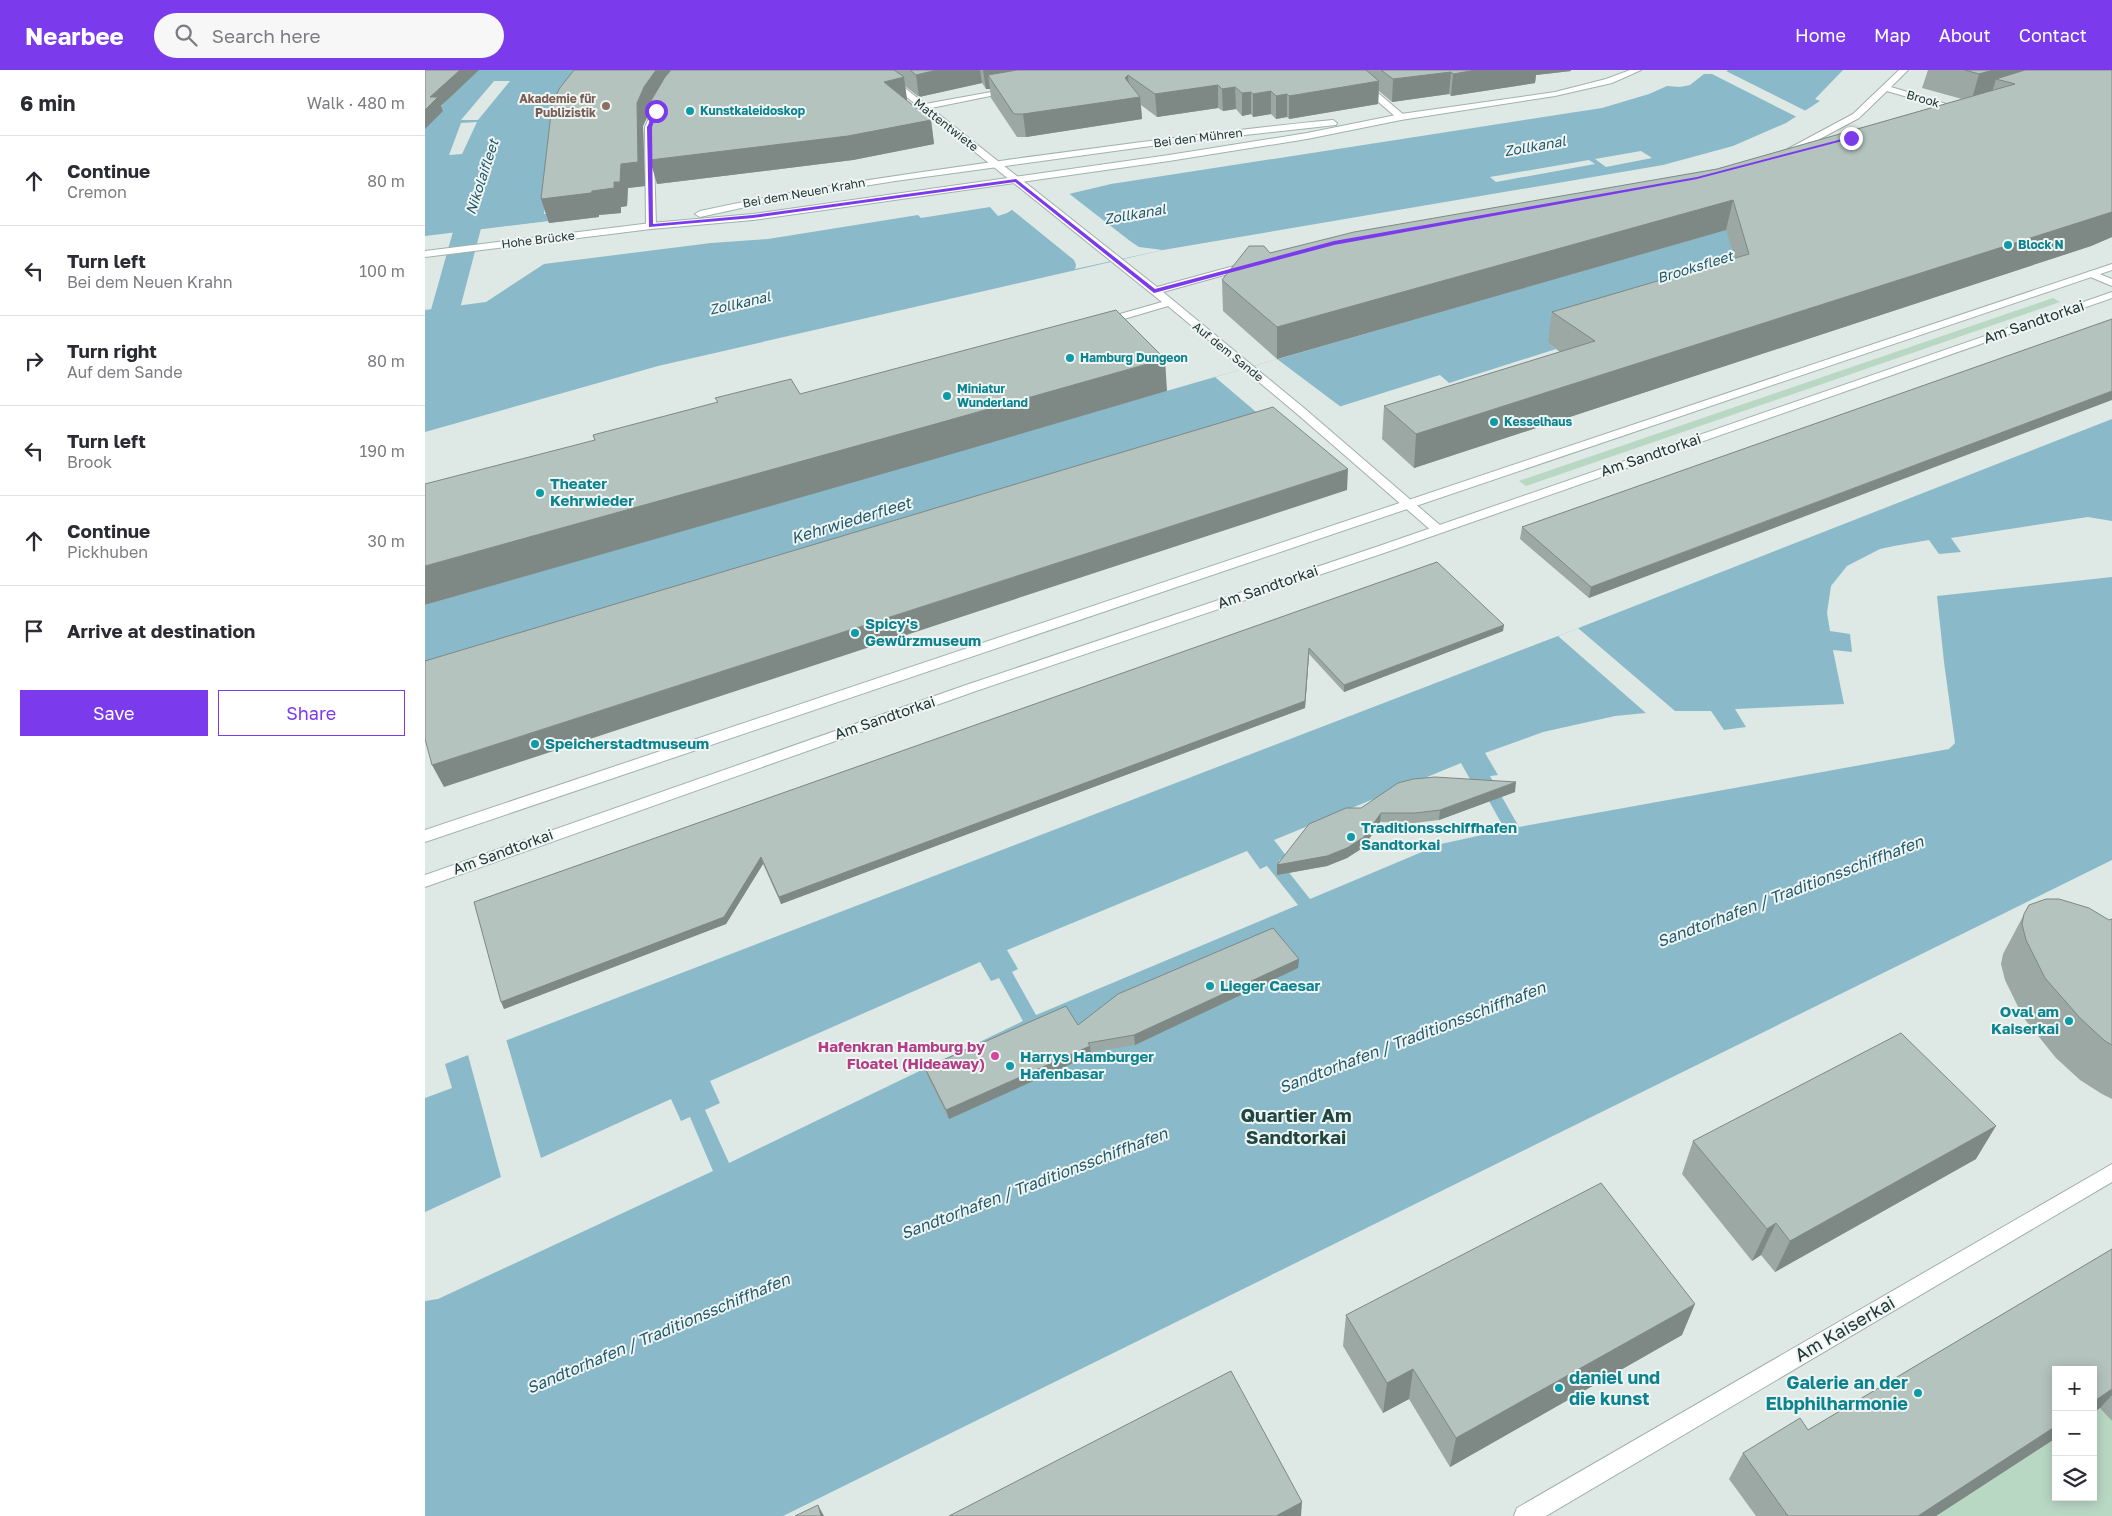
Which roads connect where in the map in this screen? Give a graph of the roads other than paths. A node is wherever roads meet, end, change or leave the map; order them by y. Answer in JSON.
{"nodes":[{"id":1,"x":877,"y":70,"type":"edge"},
{"id":2,"x":1346,"y":70,"type":"edge"},
{"id":3,"x":1637,"y":70,"type":"edge"},
{"id":4,"x":1904,"y":70,"type":"edge"},
{"id":5,"x":1887,"y":88,"type":"junction"},
{"id":6,"x":1018,"y":89,"type":"edge"},
{"id":7,"x":923,"y":107,"type":"junction"},
{"id":8,"x":656,"y":111,"type":"edge"},
{"id":9,"x":1943,"y":113,"type":"edge"},
{"id":10,"x":1401,"y":117,"type":"junction"},
{"id":11,"x":1825,"y":145,"type":"edge"},
{"id":12,"x":996,"y":164,"type":"junction"},
{"id":13,"x":1016,"y":180,"type":"junction"},
{"id":14,"x":651,"y":226,"type":"junction"},
{"id":15,"x":425,"y":254,"type":"edge"},
{"id":16,"x":1259,"y":262,"type":"edge"},
{"id":17,"x":2112,"y":267,"type":"edge"},
{"id":18,"x":2092,"y":274,"type":"junction"},
{"id":19,"x":2112,"y":283,"type":"edge"},
{"id":20,"x":1154,"y":291,"type":"junction"},
{"id":21,"x":2112,"y":295,"type":"edge"},
{"id":22,"x":1169,"y":303,"type":"junction"},
{"id":23,"x":1095,"y":324,"type":"edge"},
{"id":24,"x":1408,"y":504,"type":"junction"},
{"id":25,"x":1437,"y":530,"type":"junction"},
{"id":26,"x":429,"y":832,"type":"edge"},
{"id":27,"x":425,"y":881,"type":"edge"},
{"id":28,"x":2112,"y":1172,"type":"edge"},
{"id":29,"x":1525,"y":1516,"type":"edge"}],
"edges":[{"from":1,"to":7,"type":"main road","name":"Mattentwiete"},
{"from":2,"to":10,"type":"main road"},
{"from":3,"to":10,"type":"main road","name":"Bei den Mühren"},
{"from":4,"to":5,"type":"main road","name":"Brook"},
{"from":5,"to":9,"type":"main road","name":"Brook"},
{"from":5,"to":11,"type":"main road","name":"Brook"},
{"from":6,"to":7,"type":"main road"},
{"from":7,"to":12,"type":"main road","name":"Mattentwiete"},
{"from":8,"to":14,"type":"main road"},
{"from":10,"to":12,"type":"main road","name":"Bei den Mühren"},
{"from":10,"to":13,"type":"main road","name":"Bei den Mühren"},
{"from":12,"to":13,"type":"main road","name":"Mattentwiete"},
{"from":12,"to":14,"type":"main road","name":"Bei dem Neuen Krahn"},
{"from":13,"to":14,"type":"main road","name":"Bei dem Neuen Krahn"},
{"from":13,"to":20,"type":"main road","name":"Auf dem Sande"},
{"from":14,"to":15,"type":"main road","name":"Hohe Brücke"},
{"from":16,"to":20,"type":"main road"},
{"from":17,"to":18,"type":"main road","name":"Am Sandtorkai"},
{"from":18,"to":19,"type":"main road"},
{"from":18,"to":24,"type":"main road","name":"Am Sandtorkai"},
{"from":20,"to":22,"type":"main road","name":"Auf dem Sande"},
{"from":21,"to":25,"type":"main road","name":"Am Sandtorkai"},
{"from":22,"to":23,"type":"main road"},
{"from":22,"to":24,"type":"main road","name":"Auf dem Sande"},
{"from":24,"to":25,"type":"main road","name":"Auf dem Sande"},
{"from":24,"to":26,"type":"main road","name":"Am Sandtorkai"},
{"from":25,"to":27,"type":"main road","name":"Am Sandtorkai"},
{"from":28,"to":29,"type":"main road","name":"Am Kaiserkai"}]}
